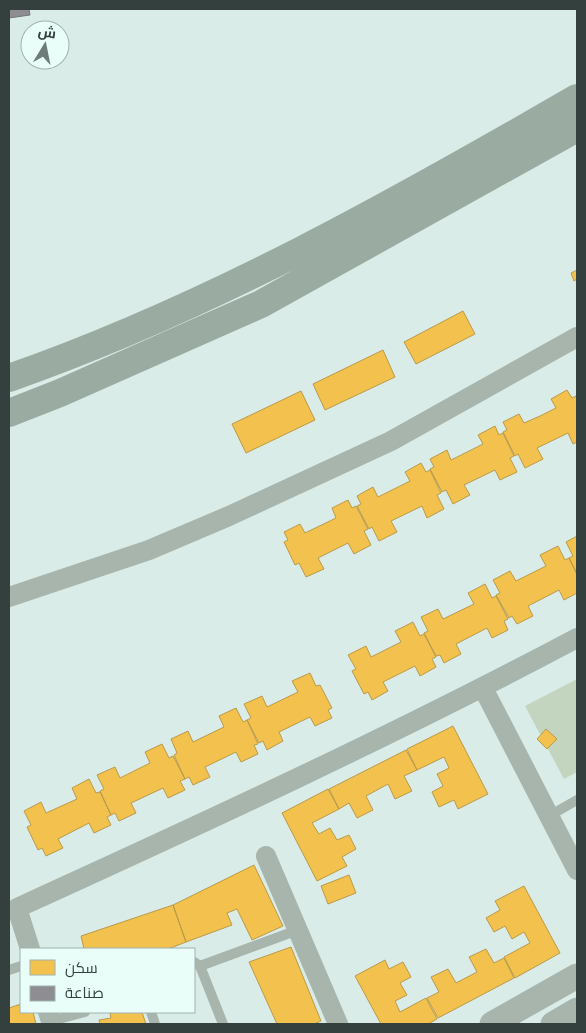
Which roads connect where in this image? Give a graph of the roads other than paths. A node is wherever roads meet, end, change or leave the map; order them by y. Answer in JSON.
{"nodes":[{"id":1,"x":577,"y":98,"type":"edge"},
{"id":2,"x":577,"y":128,"type":"edge"},
{"id":3,"x":577,"y":337,"type":"edge"},
{"id":4,"x":9,"y":378,"type":"edge"},
{"id":5,"x":9,"y":413,"type":"edge"},
{"id":6,"x":9,"y":597,"type":"edge"},
{"id":7,"x":577,"y":638,"type":"edge"},
{"id":8,"x":483,"y":688,"type":"junction"},
{"id":9,"x":577,"y":800,"type":"edge"},
{"id":10,"x":549,"y":816,"type":"junction"},
{"id":11,"x":266,"y":856,"type":"dead end"},
{"id":12,"x":577,"y":870,"type":"edge"},
{"id":13,"x":298,"y":930,"type":"junction"},
{"id":14,"x":30,"y":948,"type":"edge"},
{"id":15,"x":197,"y":964,"type":"edge"},
{"id":16,"x":577,"y":976,"type":"edge"},
{"id":17,"x":577,"y":1010,"type":"edge"},
{"id":18,"x":80,"y":1013,"type":"edge"},
{"id":19,"x":50,"y":1019,"type":"edge"},
{"id":20,"x":223,"y":1024,"type":"edge"},
{"id":21,"x":338,"y":1024,"type":"edge"},
{"id":22,"x":492,"y":1024,"type":"edge"},
{"id":23,"x":552,"y":1024,"type":"edge"}],
"edges":[{"from":1,"to":4,"type":"main road"},
{"from":2,"to":5,"type":"main road"},
{"from":3,"to":6,"type":"street"},
{"from":7,"to":8,"type":"street"},
{"from":8,"to":10,"type":"street"},
{"from":8,"to":14,"type":"street"},
{"from":9,"to":10,"type":"lane"},
{"from":10,"to":12,"type":"street"},
{"from":11,"to":13,"type":"street"},
{"from":13,"to":15,"type":"lane"},
{"from":13,"to":21,"type":"street"},
{"from":15,"to":20,"type":"lane"},
{"from":16,"to":22,"type":"street"},
{"from":17,"to":23,"type":"street"},
{"from":18,"to":19,"type":"lane"}]}
